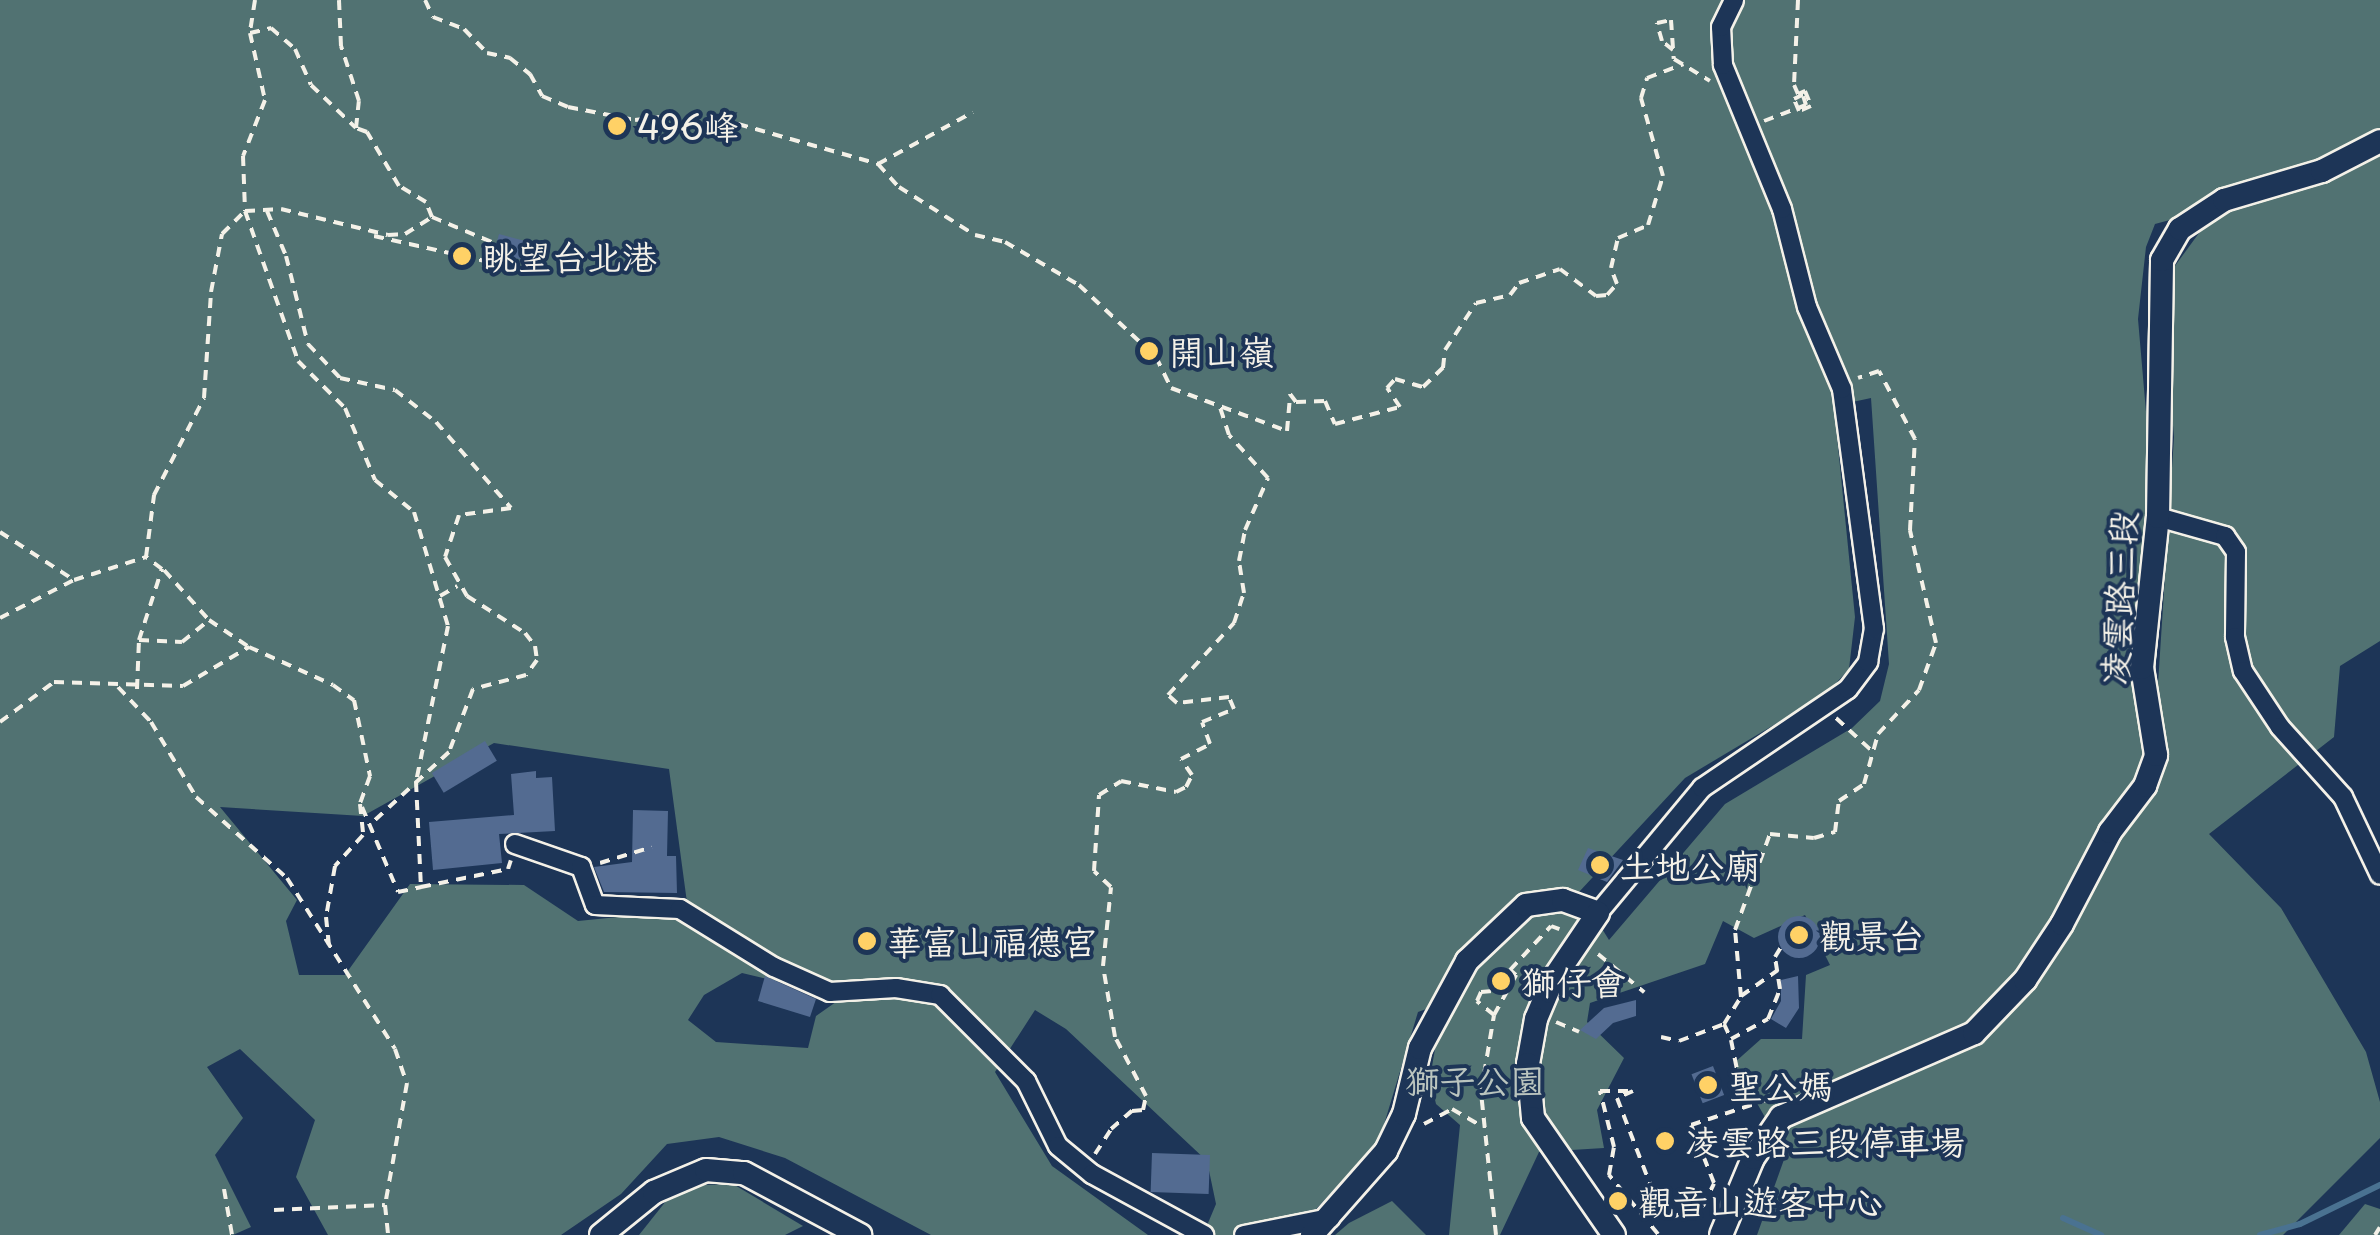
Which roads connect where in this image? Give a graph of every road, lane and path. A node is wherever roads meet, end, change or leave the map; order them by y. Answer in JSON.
{"nodes":[{"id":1,"x":256,"y":0,"type":"edge"},
{"id":2,"x":339,"y":0,"type":"edge"},
{"id":3,"x":425,"y":0,"type":"edge"},
{"id":4,"x":1734,"y":0,"type":"edge"},
{"id":5,"x":1798,"y":0,"type":"edge"},
{"id":6,"x":250,"y":33,"type":"junction"},
{"id":7,"x":1673,"y":50,"type":"junction"},
{"id":8,"x":1683,"y":64,"type":"junction"},
{"id":9,"x":1736,"y":97,"type":"junction"},
{"id":10,"x":973,"y":112,"type":"dead end"},
{"id":11,"x":1760,"y":123,"type":"dead end"},
{"id":12,"x":356,"y":128,"type":"junction"},
{"id":13,"x":2380,"y":142,"type":"edge"},
{"id":14,"x":878,"y":164,"type":"junction"},
{"id":15,"x":266,"y":210,"type":"junction"},
{"id":16,"x":245,"y":211,"type":"junction"},
{"id":17,"x":432,"y":217,"type":"junction"},
{"id":18,"x":367,"y":234,"type":"junction"},
{"id":19,"x":494,"y":243,"type":"dead end"},
{"id":20,"x":525,"y":249,"type":"dead end"},
{"id":21,"x":1850,"y":381,"type":"dead end"},
{"id":22,"x":1220,"y":406,"type":"junction"},
{"id":23,"x":2158,"y":518,"type":"junction"},
{"id":24,"x":0,"y":532,"type":"edge"},
{"id":25,"x":146,"y":557,"type":"junction"},
{"id":26,"x":162,"y":568,"type":"junction"},
{"id":27,"x":74,"y":580,"type":"junction"},
{"id":28,"x":458,"y":586,"type":"junction"},
{"id":29,"x":440,"y":596,"type":"junction"},
{"id":30,"x":0,"y":618,"type":"edge"},
{"id":31,"x":208,"y":620,"type":"junction"},
{"id":32,"x":139,"y":640,"type":"junction"},
{"id":33,"x":249,"y":647,"type":"junction"},
{"id":34,"x":118,"y":686,"type":"junction"},
{"id":35,"x":137,"y":689,"type":"junction"},
{"id":36,"x":1834,"y":716,"type":"dead end"},
{"id":37,"x":0,"y":722,"type":"edge"},
{"id":38,"x":1872,"y":751,"type":"junction"},
{"id":39,"x":416,"y":782,"type":"junction"},
{"id":40,"x":360,"y":804,"type":"junction"},
{"id":41,"x":374,"y":821,"type":"junction"},
{"id":42,"x":516,"y":844,"type":"joint"},
{"id":43,"x":652,"y":847,"type":"dead end"},
{"id":44,"x":581,"y":867,"type":"junction"},
{"id":45,"x":2380,"y":875,"type":"edge"},
{"id":46,"x":421,"y":887,"type":"junction"},
{"id":47,"x":1598,"y":913,"type":"junction"},
{"id":48,"x":1585,"y":944,"type":"junction"},
{"id":49,"x":329,"y":947,"type":"junction"},
{"id":50,"x":1781,"y":947,"type":"dead end"},
{"id":51,"x":1778,"y":970,"type":"junction"},
{"id":52,"x":1505,"y":990,"type":"junction"},
{"id":53,"x":1644,"y":992,"type":"dead end"},
{"id":54,"x":1741,"y":996,"type":"junction"},
{"id":55,"x":1494,"y":1015,"type":"junction"},
{"id":56,"x":1549,"y":1019,"type":"dead end"},
{"id":57,"x":1724,"y":1024,"type":"junction"},
{"id":58,"x":1579,"y":1032,"type":"dead end"},
{"id":59,"x":1661,"y":1037,"type":"dead end"},
{"id":60,"x":1731,"y":1039,"type":"junction"},
{"id":61,"x":1424,"y":1124,"type":"dead end"},
{"id":62,"x":1482,"y":1126,"type":"junction"},
{"id":63,"x":1086,"y":1169,"type":"junction"},
{"id":64,"x":224,"y":1189,"type":"dead end"},
{"id":65,"x":385,"y":1206,"type":"junction"},
{"id":66,"x":274,"y":1210,"type":"dead end"},
{"id":67,"x":1330,"y":1218,"type":"junction"},
{"id":68,"x":2380,"y":1226,"type":"edge"},
{"id":69,"x":1658,"y":1234,"type":"edge"},
{"id":70,"x":232,"y":1235,"type":"edge"},
{"id":71,"x":388,"y":1235,"type":"edge"},
{"id":72,"x":602,"y":1235,"type":"edge"},
{"id":73,"x":860,"y":1235,"type":"edge"},
{"id":74,"x":1204,"y":1235,"type":"edge"},
{"id":75,"x":1244,"y":1235,"type":"edge"},
{"id":76,"x":1312,"y":1235,"type":"edge"},
{"id":77,"x":1496,"y":1235,"type":"edge"},
{"id":78,"x":1614,"y":1235,"type":"edge"},
{"id":79,"x":1720,"y":1235,"type":"edge"},
{"id":80,"x":2375,"y":1235,"type":"edge"}],
"edges":[{"from":1,"to":6,"type":"path"},
{"from":2,"to":12,"type":"path"},
{"from":3,"to":14,"type":"path"},
{"from":4,"to":9,"type":"street"},
{"from":5,"to":11,"type":"path"},
{"from":6,"to":12,"type":"path"},
{"from":6,"to":16,"type":"path"},
{"from":7,"to":7,"type":"path"},
{"from":7,"to":8,"type":"path"},
{"from":8,"to":9,"type":"path"},
{"from":8,"to":22,"type":"path"},
{"from":9,"to":47,"type":"street"},
{"from":10,"to":14,"type":"path"},
{"from":12,"to":17,"type":"path"},
{"from":13,"to":23,"type":"street","name":"凌雲路三段"},
{"from":14,"to":22,"type":"path"},
{"from":15,"to":16,"type":"path"},
{"from":15,"to":18,"type":"path"},
{"from":15,"to":28,"type":"path"},
{"from":16,"to":25,"type":"path"},
{"from":16,"to":29,"type":"path"},
{"from":17,"to":18,"type":"path"},
{"from":17,"to":19,"type":"path"},
{"from":18,"to":20,"type":"path"},
{"from":21,"to":38,"type":"path"},
{"from":22,"to":63,"type":"path"},
{"from":23,"to":45,"type":"street"},
{"from":23,"to":79,"type":"street","name":"凌雲路三段"},
{"from":24,"to":27,"type":"path"},
{"from":25,"to":26,"type":"path"},
{"from":25,"to":27,"type":"path"},
{"from":26,"to":31,"type":"path"},
{"from":26,"to":32,"type":"path"},
{"from":27,"to":30,"type":"path"},
{"from":28,"to":29,"type":"path"},
{"from":28,"to":39,"type":"path"},
{"from":29,"to":39,"type":"path"},
{"from":31,"to":32,"type":"path"},
{"from":31,"to":33,"type":"path"},
{"from":32,"to":35,"type":"path"},
{"from":33,"to":35,"type":"path"},
{"from":33,"to":40,"type":"path"},
{"from":34,"to":35,"type":"path"},
{"from":34,"to":37,"type":"path"},
{"from":34,"to":49,"type":"path"},
{"from":36,"to":38,"type":"path"},
{"from":38,"to":54,"type":"path"},
{"from":39,"to":41,"type":"path"},
{"from":39,"to":46,"type":"path"},
{"from":40,"to":41,"type":"path"},
{"from":40,"to":49,"type":"path"},
{"from":41,"to":46,"type":"path"},
{"from":42,"to":44,"type":"street"},
{"from":42,"to":46,"type":"path"},
{"from":43,"to":44,"type":"path"},
{"from":44,"to":63,"type":"street"},
{"from":47,"to":48,"type":"street"},
{"from":47,"to":67,"type":"street"},
{"from":48,"to":52,"type":"path"},
{"from":48,"to":53,"type":"path"},
{"from":48,"to":78,"type":"street"},
{"from":49,"to":65,"type":"path"},
{"from":50,"to":51,"type":"path"},
{"from":51,"to":54,"type":"path"},
{"from":51,"to":60,"type":"path"},
{"from":52,"to":55,"type":"path"},
{"from":52,"to":55,"type":"path"},
{"from":54,"to":57,"type":"path"},
{"from":55,"to":62,"type":"path"},
{"from":56,"to":58,"type":"path"},
{"from":57,"to":59,"type":"path"},
{"from":57,"to":60,"type":"path"},
{"from":60,"to":69,"type":"path"},
{"from":61,"to":62,"type":"path"},
{"from":62,"to":77,"type":"path"},
{"from":63,"to":74,"type":"street"},
{"from":64,"to":70,"type":"path"},
{"from":65,"to":66,"type":"path"},
{"from":65,"to":71,"type":"path"},
{"from":67,"to":75,"type":"street"},
{"from":67,"to":76,"type":"street"},
{"from":68,"to":80,"type":"path"},
{"from":72,"to":73,"type":"street"}]}
